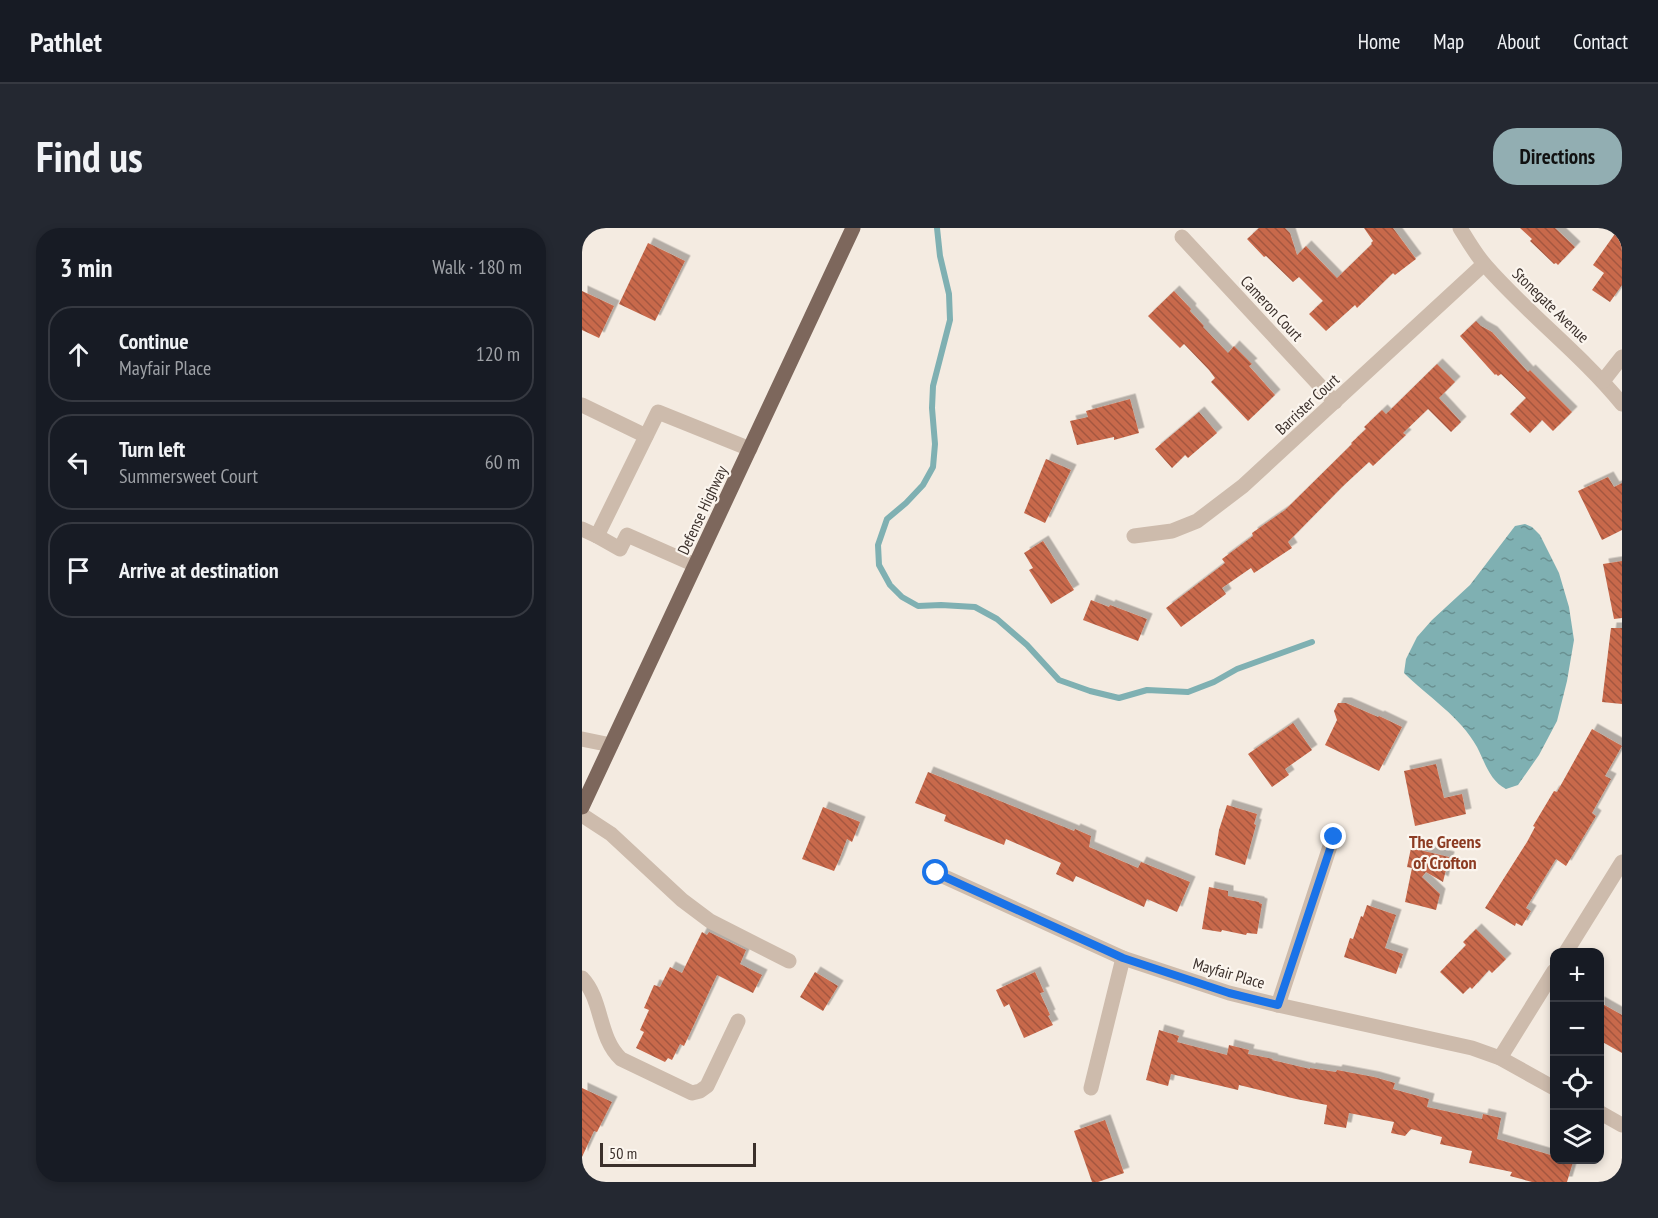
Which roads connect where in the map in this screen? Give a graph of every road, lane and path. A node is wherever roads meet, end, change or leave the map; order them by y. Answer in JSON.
{"nodes":[{"id":1,"x":853,"y":228,"type":"edge"},
{"id":2,"x":1460,"y":228,"type":"edge"},
{"id":3,"x":1182,"y":237,"type":"dead end"},
{"id":4,"x":1484,"y":264,"type":"junction"},
{"id":5,"x":1622,"y":357,"type":"edge"},
{"id":6,"x":1603,"y":381,"type":"junction"},
{"id":7,"x":1335,"y":402,"type":"junction"},
{"id":8,"x":1622,"y":404,"type":"edge"},
{"id":9,"x":582,"y":405,"type":"edge"},
{"id":10,"x":646,"y":436,"type":"junction"},
{"id":11,"x":750,"y":449,"type":"junction"},
{"id":12,"x":582,"y":529,"type":"edge"},
{"id":13,"x":597,"y":536,"type":"junction"},
{"id":14,"x":1134,"y":536,"type":"dead end"},
{"id":15,"x":695,"y":566,"type":"junction"},
{"id":16,"x":582,"y":739,"type":"edge"},
{"id":17,"x":611,"y":746,"type":"junction"},
{"id":18,"x":582,"y":807,"type":"edge"},
{"id":19,"x":582,"y":815,"type":"edge"},
{"id":20,"x":1334,"y":837,"type":"dead end"},
{"id":21,"x":1621,"y":864,"type":"edge"},
{"id":22,"x":936,"y":873,"type":"dead end"},
{"id":23,"x":1568,"y":948,"type":"edge"},
{"id":24,"x":1123,"y":958,"type":"junction"},
{"id":25,"x":789,"y":961,"type":"dead end"},
{"id":26,"x":582,"y":978,"type":"edge"},
{"id":27,"x":1550,"y":978,"type":"edge"},
{"id":28,"x":1278,"y":1005,"type":"junction"},
{"id":29,"x":738,"y":1021,"type":"dead end"},
{"id":30,"x":1500,"y":1059,"type":"junction"},
{"id":31,"x":1550,"y":1086,"type":"edge"},
{"id":32,"x":1091,"y":1088,"type":"dead end"},
{"id":33,"x":1604,"y":1115,"type":"edge"},
{"id":34,"x":1622,"y":1125,"type":"edge"}],
"edges":[{"from":1,"to":11,"type":"main road","name":"Defense Highway"},
{"from":2,"to":4,"type":"street","name":"Stonegate Avenue"},
{"from":3,"to":7,"type":"street","name":"Cameron Court"},
{"from":4,"to":6,"type":"street","name":"Stonegate Avenue"},
{"from":4,"to":7,"type":"street","name":"Barrister Court"},
{"from":5,"to":6,"type":"street"},
{"from":6,"to":8,"type":"street","name":"Stonegate Avenue"},
{"from":7,"to":14,"type":"street","name":"Barrister Court"},
{"from":9,"to":10,"type":"street"},
{"from":10,"to":11,"type":"street"},
{"from":10,"to":13,"type":"street"},
{"from":11,"to":15,"type":"main road","name":"Defense Highway"},
{"from":12,"to":13,"type":"street"},
{"from":13,"to":15,"type":"street"},
{"from":15,"to":17,"type":"main road","name":"Defense Highway"},
{"from":16,"to":17,"type":"street"},
{"from":17,"to":18,"type":"main road","name":"Defense Highway"},
{"from":19,"to":25,"type":"street"},
{"from":20,"to":28,"type":"street"},
{"from":21,"to":23,"type":"street"},
{"from":22,"to":24,"type":"street","name":"Mayfair Place"},
{"from":24,"to":28,"type":"street","name":"Mayfair Place"},
{"from":24,"to":32,"type":"street"},
{"from":26,"to":29,"type":"street"},
{"from":27,"to":30,"type":"street"},
{"from":28,"to":30,"type":"street","name":"Mayfair Place"},
{"from":30,"to":31,"type":"street","name":"Mayfair Place"},
{"from":33,"to":34,"type":"street"}]}
